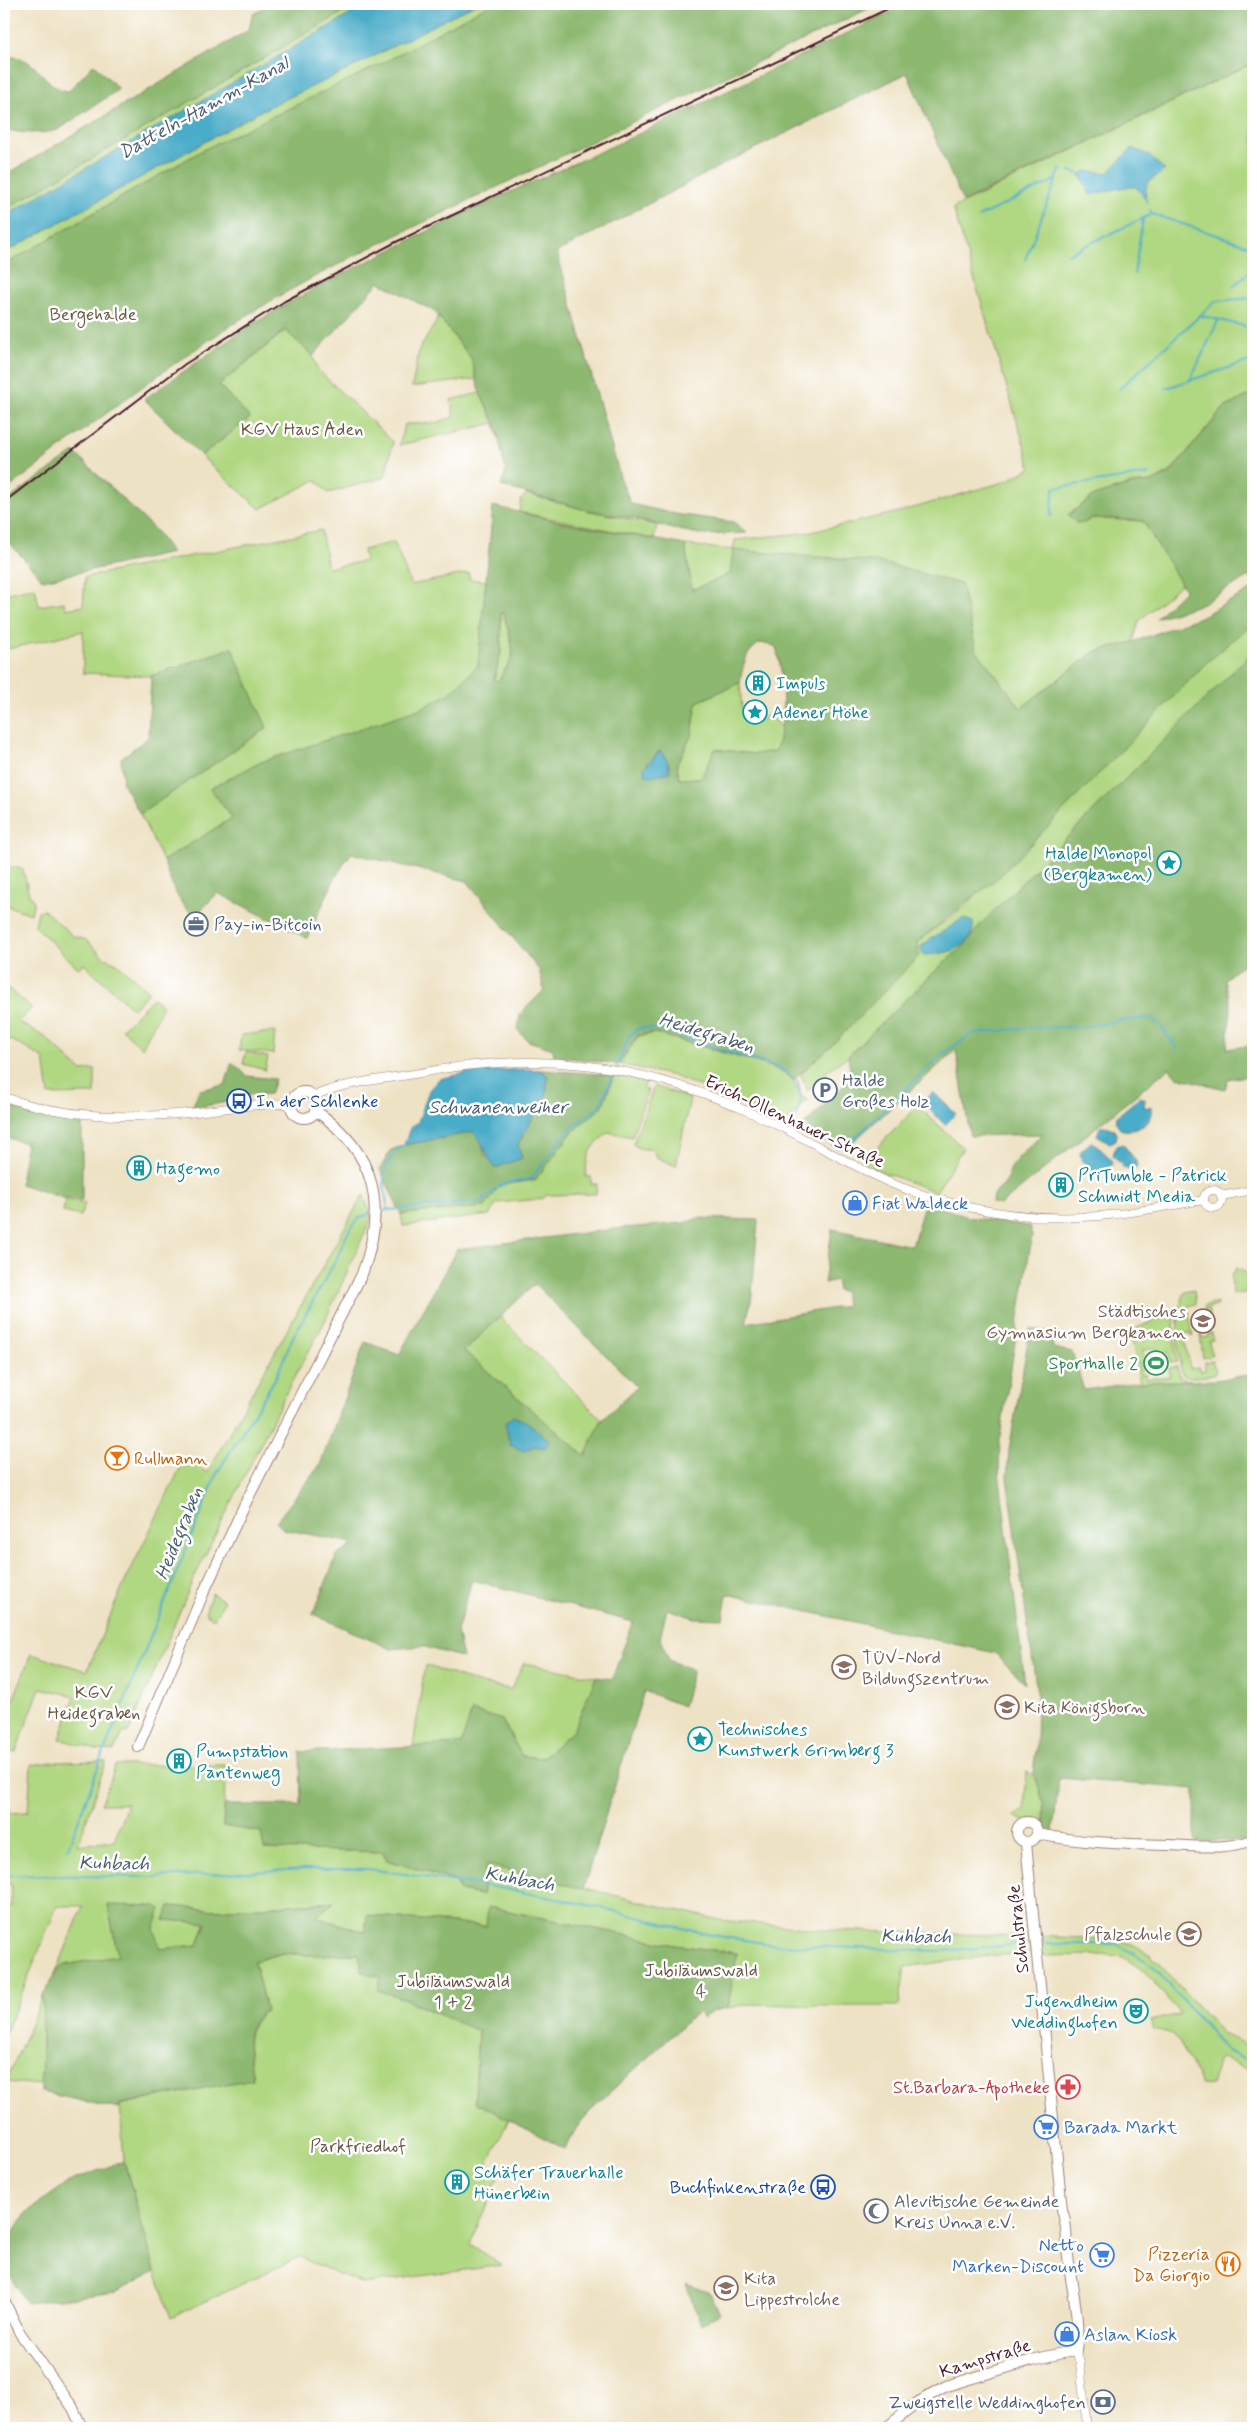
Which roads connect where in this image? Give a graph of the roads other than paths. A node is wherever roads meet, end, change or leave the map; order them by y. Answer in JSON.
{"nodes":[{"id":1,"x":314,"y":1096,"type":"junction"},
{"id":2,"x":4,"y":1097,"type":"edge"},
{"id":3,"x":291,"y":1104,"type":"junction"},
{"id":4,"x":316,"y":1111,"type":"junction"},
{"id":5,"x":1253,"y":1190,"type":"edge"},
{"id":6,"x":1221,"y":1196,"type":"junction"},
{"id":7,"x":1204,"y":1200,"type":"junction"},
{"id":8,"x":138,"y":1747,"type":"dead end"},
{"id":9,"x":1038,"y":1834,"type":"junction"},
{"id":10,"x":1253,"y":1840,"type":"edge"},
{"id":11,"x":1026,"y":1842,"type":"junction"},
{"id":12,"x":4,"y":2301,"type":"edge"},
{"id":13,"x":1076,"y":2350,"type":"junction"},
{"id":14,"x":81,"y":2428,"type":"edge"},
{"id":15,"x":90,"y":2428,"type":"edge"},
{"id":16,"x":886,"y":2428,"type":"edge"},
{"id":17,"x":1086,"y":2428,"type":"edge"}],
"edges":[{"from":1,"to":3,"type":"main road"},
{"from":1,"to":4,"type":"main road"},
{"from":1,"to":7,"type":"street","name":"Erich-Ollenhauer-Straße"},
{"from":2,"to":3,"type":"street"},
{"from":3,"to":4,"type":"main road"},
{"from":4,"to":8,"type":"main road"},
{"from":5,"to":6,"type":"street"},
{"from":6,"to":7,"type":"street"},
{"from":6,"to":7,"type":"street"},
{"from":9,"to":10,"type":"main road"},
{"from":9,"to":11,"type":"main road"},
{"from":9,"to":11,"type":"main road"},
{"from":11,"to":13,"type":"main road","name":"Schulstraße"},
{"from":12,"to":14,"type":"main road"},
{"from":13,"to":16,"type":"main road","name":"Kampstraße"},
{"from":13,"to":17,"type":"street","name":"Schulstraße"},
{"from":14,"to":15,"type":"main road"}]}
